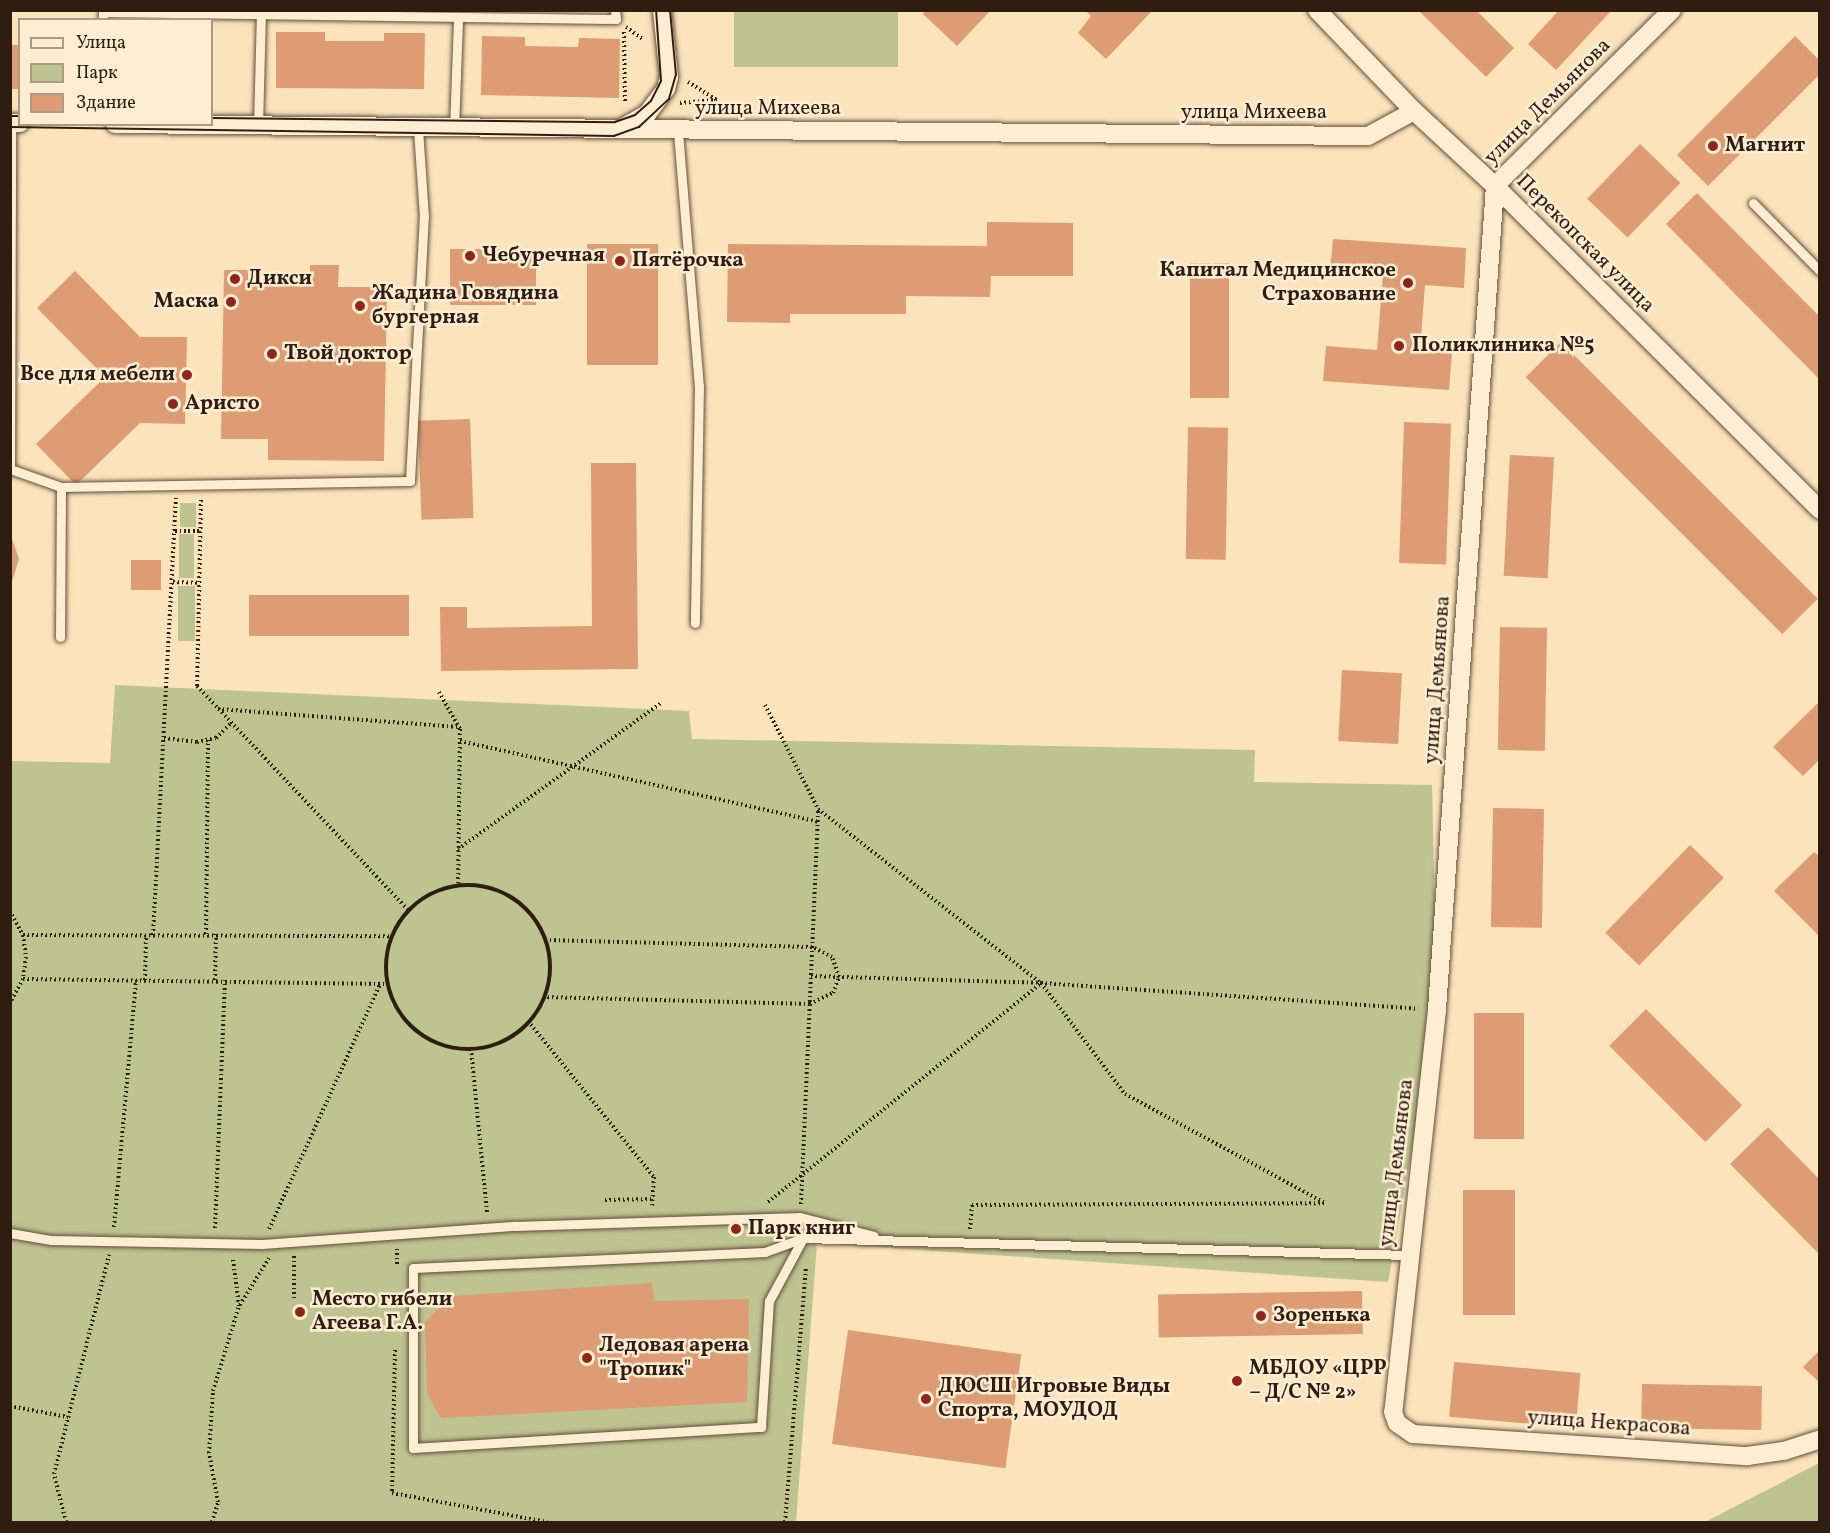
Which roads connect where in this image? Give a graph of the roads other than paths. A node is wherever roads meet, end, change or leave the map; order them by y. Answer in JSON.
{"nodes":[{"id":1,"x":615,"y":10,"type":"edge"},
{"id":2,"x":662,"y":10,"type":"edge"},
{"id":3,"x":1317,"y":10,"type":"edge"},
{"id":4,"x":1672,"y":10,"type":"edge"},
{"id":5,"x":283,"y":13,"type":"edge"},
{"id":6,"x":103,"y":14,"type":"edge"},
{"id":7,"x":261,"y":15,"type":"junction"},
{"id":8,"x":458,"y":18,"type":"junction"},
{"id":9,"x":1414,"y":111,"type":"junction"},
{"id":10,"x":11,"y":123,"type":"edge"},
{"id":11,"x":213,"y":125,"type":"edge"},
{"id":12,"x":258,"y":126,"type":"junction"},
{"id":13,"x":418,"y":128,"type":"junction"},
{"id":14,"x":454,"y":129,"type":"junction"},
{"id":15,"x":617,"y":131,"type":"junction"},
{"id":16,"x":678,"y":132,"type":"junction"},
{"id":17,"x":1495,"y":186,"type":"junction"},
{"id":18,"x":1753,"y":203,"type":"dead end"},
{"id":19,"x":1819,"y":269,"type":"edge"},
{"id":20,"x":12,"y":470,"type":"edge"},
{"id":21,"x":61,"y":487,"type":"junction"},
{"id":22,"x":1820,"y":510,"type":"edge"},
{"id":23,"x":695,"y":622,"type":"dead end"},
{"id":24,"x":60,"y":637,"type":"dead end"},
{"id":25,"x":10,"y":1233,"type":"edge"},
{"id":26,"x":805,"y":1238,"type":"junction"},
{"id":27,"x":889,"y":1240,"type":"junction"},
{"id":28,"x":1409,"y":1255,"type":"junction"},
{"id":29,"x":1397,"y":1424,"type":"joint"},
{"id":30,"x":1820,"y":1439,"type":"edge"}],
"edges":[{"from":1,"to":8,"type":"lane"},
{"from":2,"to":15,"type":"street"},
{"from":3,"to":9,"type":"street","name":"Перекопская улица"},
{"from":4,"to":17,"type":"street","name":"улица Демьянова"},
{"from":5,"to":7,"type":"lane"},
{"from":5,"to":8,"type":"lane"},
{"from":6,"to":7,"type":"lane"},
{"from":7,"to":12,"type":"lane"},
{"from":8,"to":14,"type":"lane"},
{"from":9,"to":16,"type":"street","name":"улица Михеева"},
{"from":9,"to":17,"type":"street","name":"Перекопская улица"},
{"from":10,"to":20,"type":"lane"},
{"from":11,"to":12,"type":"street","name":"улица Михеева"},
{"from":12,"to":13,"type":"street","name":"улица Михеева"},
{"from":13,"to":14,"type":"street","name":"улица Михеева"},
{"from":13,"to":21,"type":"lane"},
{"from":14,"to":15,"type":"street","name":"улица Михеева"},
{"from":15,"to":16,"type":"street","name":"улица Михеева"},
{"from":16,"to":23,"type":"lane"},
{"from":17,"to":22,"type":"street","name":"Перекопская улица"},
{"from":17,"to":28,"type":"street","name":"улица Демьянова"},
{"from":18,"to":19,"type":"lane"},
{"from":20,"to":21,"type":"lane"},
{"from":21,"to":24,"type":"lane"},
{"from":25,"to":27,"type":"lane"},
{"from":26,"to":26,"type":"lane"},
{"from":26,"to":27,"type":"lane"},
{"from":27,"to":28,"type":"lane"},
{"from":28,"to":29,"type":"street","name":"улица Демьянова"},
{"from":29,"to":30,"type":"street","name":"улица Некрасова"}]}
